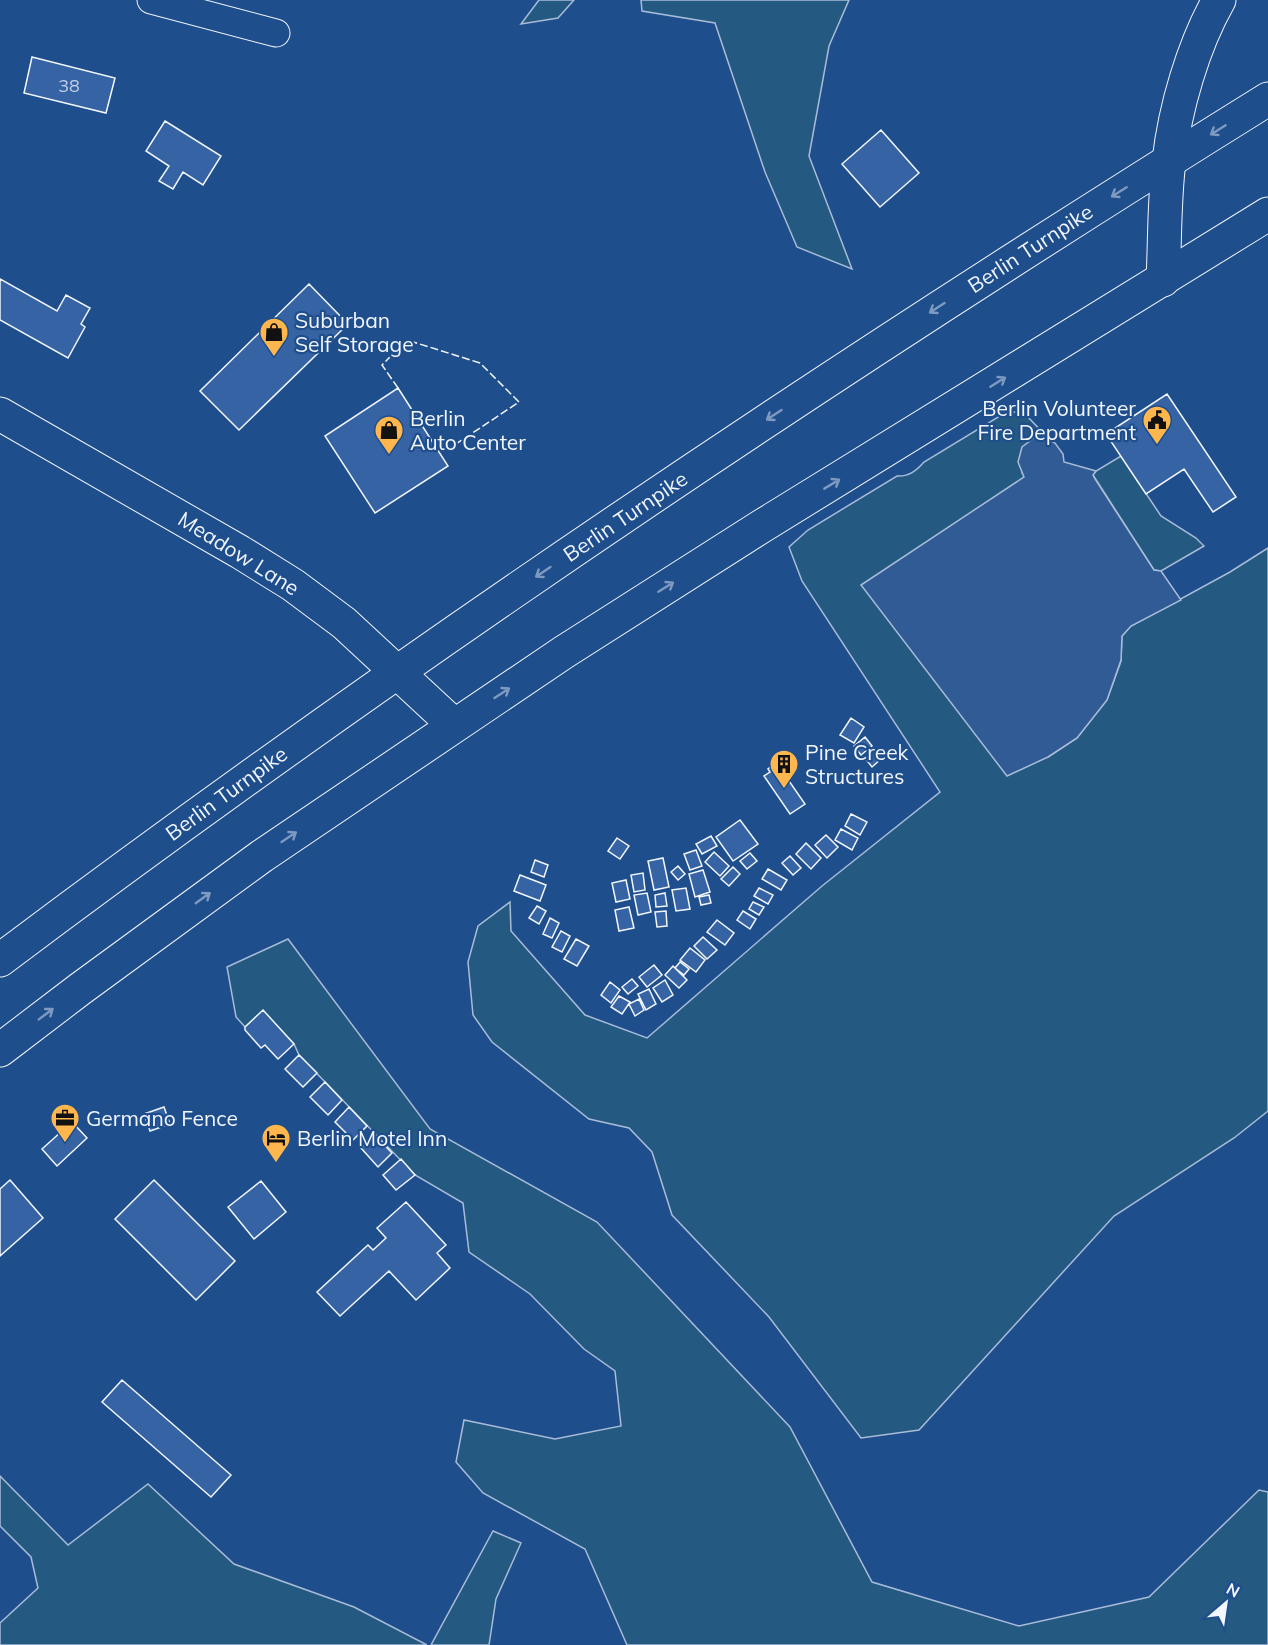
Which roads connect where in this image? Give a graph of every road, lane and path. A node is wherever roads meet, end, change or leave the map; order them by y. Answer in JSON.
{"nodes":[{"id":1,"x":150,"y":0,"type":"edge"},
{"id":2,"x":1219,"y":0,"type":"edge"},
{"id":3,"x":276,"y":33,"type":"dead end"},
{"id":4,"x":1268,"y":99,"type":"edge"},
{"id":5,"x":1169,"y":161,"type":"junction"},
{"id":6,"x":1268,"y":214,"type":"edge"},
{"id":7,"x":1163,"y":280,"type":"junction"},
{"id":8,"x":0,"y":414,"type":"edge"},
{"id":9,"x":398,"y":671,"type":"junction"},
{"id":10,"x":453,"y":725,"type":"junction"},
{"id":11,"x":0,"y":960,"type":"edge"},
{"id":12,"x":0,"y":1050,"type":"edge"}],
"edges":[{"from":1,"to":3,"type":"street"},
{"from":2,"to":5,"type":"main road"},
{"from":4,"to":5,"type":"main road","name":"Berlin Turnpike","one_way":true},
{"from":5,"to":7,"type":"main road"},
{"from":5,"to":9,"type":"main road","name":"Berlin Turnpike","one_way":true},
{"from":6,"to":7,"type":"main road"},
{"from":10,"to":7,"type":"main road","one_way":true},
{"from":8,"to":9,"type":"main road","name":"Meadow Lane"},
{"from":9,"to":10,"type":"main road","name":"Meadow Lane"},
{"from":9,"to":11,"type":"main road","name":"Berlin Turnpike"},
{"from":12,"to":10,"type":"main road","one_way":true}]}
